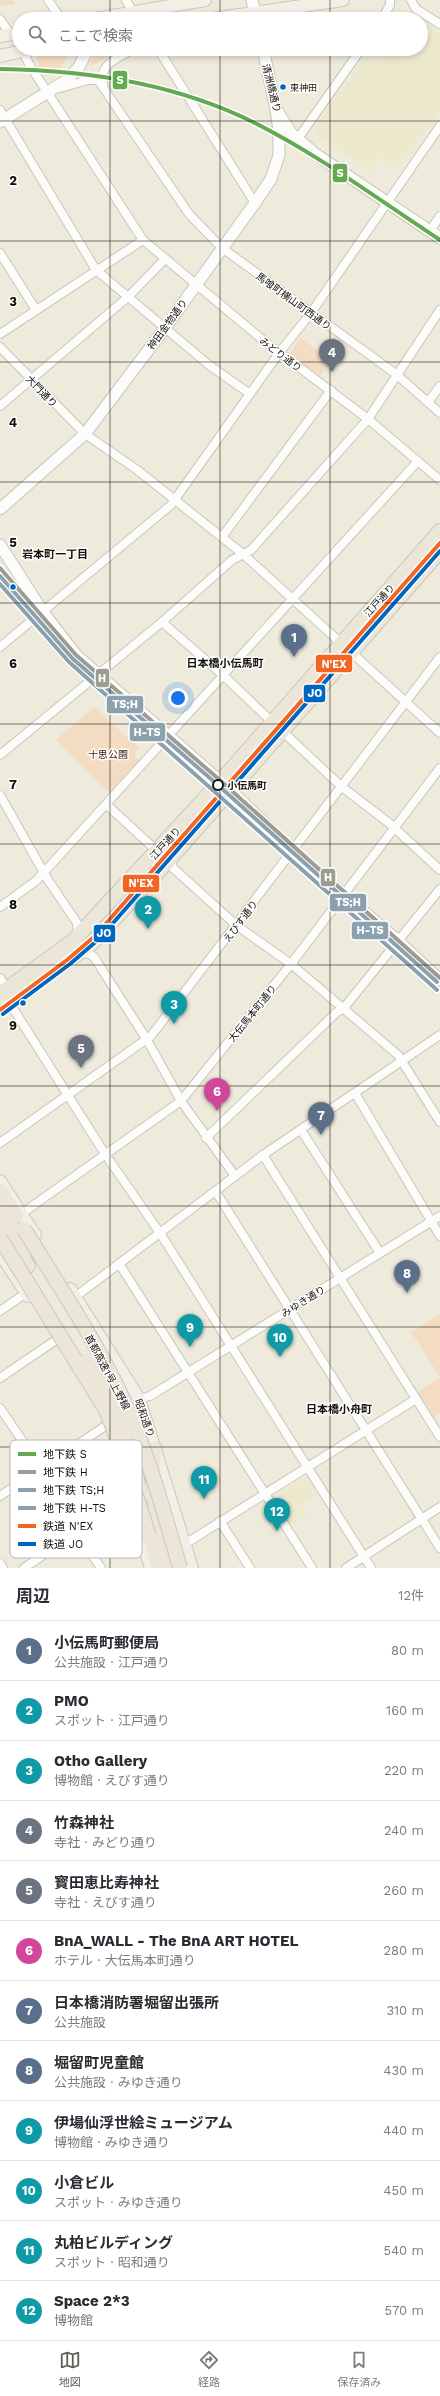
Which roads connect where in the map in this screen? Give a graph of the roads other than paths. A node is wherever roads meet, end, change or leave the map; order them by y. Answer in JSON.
{"nodes":[{"id":1,"x":48,"y":0,"type":"edge"},
{"id":2,"x":126,"y":0,"type":"edge"},
{"id":3,"x":205,"y":0,"type":"edge"},
{"id":4,"x":252,"y":0,"type":"edge"},
{"id":5,"x":343,"y":0,"type":"edge"},
{"id":6,"x":390,"y":0,"type":"edge"},
{"id":7,"x":411,"y":0,"type":"edge"},
{"id":8,"x":56,"y":12,"type":"edge"},
{"id":9,"x":133,"y":12,"type":"joint"},
{"id":10,"x":254,"y":12,"type":"edge"},
{"id":11,"x":277,"y":12,"type":"edge"},
{"id":12,"x":386,"y":12,"type":"edge"},
{"id":13,"x":421,"y":12,"type":"edge"},
{"id":14,"x":428,"y":16,"type":"edge"},
{"id":15,"x":0,"y":19,"type":"edge"},
{"id":16,"x":440,"y":24,"type":"edge"},
{"id":17,"x":10,"y":34,"type":"edge"},
{"id":18,"x":12,"y":53,"type":"edge"},
{"id":19,"x":0,"y":56,"type":"edge"},
{"id":20,"x":28,"y":56,"type":"edge"},
{"id":21,"x":84,"y":56,"type":"edge"},
{"id":22,"x":122,"y":56,"type":"edge"},
{"id":23,"x":162,"y":56,"type":"edge"},
{"id":24,"x":264,"y":56,"type":"edge"},
{"id":25,"x":356,"y":56,"type":"edge"},
{"id":26,"x":103,"y":84,"type":"junction"},
{"id":27,"x":48,"y":92,"type":"junction"},
{"id":28,"x":276,"y":110,"type":"junction"},
{"id":29,"x":2,"y":117,"type":"edge"},
{"id":30,"x":440,"y":126,"type":"edge"},
{"id":31,"x":297,"y":140,"type":"junction"},
{"id":32,"x":255,"y":203,"type":"junction"},
{"id":33,"x":388,"y":203,"type":"junction"},
{"id":34,"x":440,"y":216,"type":"edge"},
{"id":35,"x":430,"y":231,"type":"junction"},
{"id":36,"x":440,"y":238,"type":"edge"},
{"id":37,"x":143,"y":240,"type":"junction"},
{"id":38,"x":222,"y":248,"type":"junction"},
{"id":39,"x":0,"y":253,"type":"edge"},
{"id":40,"x":165,"y":259,"type":"junction"},
{"id":41,"x":96,"y":270,"type":"junction"},
{"id":42,"x":194,"y":285,"type":"junction"},
{"id":43,"x":128,"y":297,"type":"junction"},
{"id":44,"x":36,"y":310,"type":"junction"},
{"id":45,"x":440,"y":310,"type":"edge"},
{"id":46,"x":311,"y":313,"type":"junction"},
{"id":47,"x":165,"y":328,"type":"junction"},
{"id":48,"x":0,"y":334,"type":"edge"},
{"id":49,"x":0,"y":347,"type":"edge"},
{"id":50,"x":279,"y":353,"type":"junction"},
{"id":51,"x":396,"y":374,"type":"junction"},
{"id":52,"x":31,"y":379,"type":"junction"},
{"id":53,"x":440,"y":386,"type":"edge"},
{"id":54,"x":331,"y":390,"type":"junction"},
{"id":55,"x":250,"y":394,"type":"junction"},
{"id":56,"x":428,"y":402,"type":"junction"},
{"id":57,"x":0,"y":406,"type":"edge"},
{"id":58,"x":440,"y":413,"type":"edge"},
{"id":59,"x":368,"y":419,"type":"junction"},
{"id":60,"x":85,"y":434,"type":"junction"},
{"id":61,"x":418,"y":461,"type":"junction"},
{"id":62,"x":440,"y":480,"type":"edge"},
{"id":63,"x":175,"y":500,"type":"junction"},
{"id":64,"x":0,"y":509,"type":"edge"},
{"id":65,"x":440,"y":531,"type":"edge"},
{"id":66,"x":222,"y":537,"type":"junction"},
{"id":67,"x":0,"y":545,"type":"edge"},
{"id":68,"x":440,"y":551,"type":"edge"},
{"id":69,"x":243,"y":554,"type":"junction"},
{"id":70,"x":292,"y":600,"type":"junction"},
{"id":71,"x":43,"y":612,"type":"junction"},
{"id":72,"x":162,"y":622,"type":"junction"},
{"id":73,"x":0,"y":647,"type":"edge"},
{"id":74,"x":346,"y":647,"type":"junction"},
{"id":75,"x":440,"y":657,"type":"edge"},
{"id":76,"x":98,"y":675,"type":"junction"},
{"id":77,"x":223,"y":675,"type":"junction"},
{"id":78,"x":406,"y":702,"type":"junction"},
{"id":79,"x":277,"y":727,"type":"junction"},
{"id":80,"x":440,"y":733,"type":"edge"},
{"id":81,"x":168,"y":737,"type":"junction"},
{"id":82,"x":0,"y":755,"type":"edge"},
{"id":83,"x":440,"y":768,"type":"edge"},
{"id":84,"x":225,"y":786,"type":"junction"},
{"id":85,"x":342,"y":787,"type":"junction"},
{"id":86,"x":0,"y":795,"type":"edge"},
{"id":87,"x":107,"y":805,"type":"junction"},
{"id":88,"x":394,"y":829,"type":"junction"},
{"id":89,"x":158,"y":851,"type":"junction"},
{"id":90,"x":292,"y":851,"type":"junction"},
{"id":91,"x":171,"y":858,"type":"junction"},
{"id":92,"x":440,"y":870,"type":"edge"},
{"id":93,"x":45,"y":872,"type":"junction"},
{"id":94,"x":440,"y":889,"type":"edge"},
{"id":95,"x":344,"y":894,"type":"junction"},
{"id":96,"x":0,"y":907,"type":"edge"},
{"id":97,"x":236,"y":925,"type":"junction"},
{"id":98,"x":398,"y":941,"type":"junction"},
{"id":99,"x":77,"y":947,"type":"junction"},
{"id":100,"x":291,"y":964,"type":"junction"},
{"id":101,"x":440,"y":980,"type":"edge"},
{"id":102,"x":3,"y":995,"type":"edge"},
{"id":103,"x":343,"y":1009,"type":"junction"},
{"id":104,"x":440,"y":1035,"type":"edge"},
{"id":105,"x":147,"y":1040,"type":"junction"},
{"id":106,"x":403,"y":1060,"type":"junction"},
{"id":107,"x":355,"y":1093,"type":"junction"},
{"id":108,"x":69,"y":1096,"type":"junction"},
{"id":109,"x":181,"y":1101,"type":"junction"},
{"id":110,"x":439,"y":1117,"type":"edge"},
{"id":111,"x":301,"y":1130,"type":"junction"},
{"id":112,"x":206,"y":1138,"type":"junction"},
{"id":113,"x":0,"y":1143,"type":"edge"},
{"id":114,"x":105,"y":1154,"type":"junction"},
{"id":115,"x":263,"y":1155,"type":"junction"},
{"id":116,"x":235,"y":1176,"type":"junction"},
{"id":117,"x":0,"y":1181,"type":"edge"},
{"id":118,"x":0,"y":1191,"type":"edge"},
{"id":119,"x":216,"y":1192,"type":"junction"},
{"id":120,"x":0,"y":1208,"type":"edge"},
{"id":121,"x":21,"y":1214,"type":"junction"},
{"id":122,"x":440,"y":1216,"type":"edge"},
{"id":123,"x":431,"y":1221,"type":"junction"},
{"id":124,"x":1,"y":1230,"type":"edge"},
{"id":125,"x":160,"y":1233,"type":"junction"},
{"id":126,"x":440,"y":1236,"type":"edge"},
{"id":127,"x":0,"y":1253,"type":"edge"},
{"id":128,"x":380,"y":1253,"type":"junction"},
{"id":129,"x":120,"y":1265,"type":"junction"},
{"id":130,"x":58,"y":1271,"type":"junction"},
{"id":131,"x":340,"y":1278,"type":"junction"},
{"id":132,"x":26,"y":1293,"type":"junction"},
{"id":133,"x":74,"y":1297,"type":"junction"},
{"id":134,"x":290,"y":1309,"type":"junction"},
{"id":135,"x":0,"y":1311,"type":"edge"},
{"id":136,"x":56,"y":1340,"type":"junction"},
{"id":137,"x":230,"y":1346,"type":"junction"},
{"id":138,"x":187,"y":1372,"type":"junction"},
{"id":139,"x":0,"y":1378,"type":"edge"},
{"id":140,"x":416,"y":1398,"type":"junction"},
{"id":141,"x":139,"y":1399,"type":"junction"},
{"id":142,"x":0,"y":1408,"type":"edge"},
{"id":143,"x":106,"y":1426,"type":"junction"},
{"id":144,"x":365,"y":1430,"type":"junction"},
{"id":145,"x":440,"y":1437,"type":"edge"},
{"id":146,"x":22,"y":1440,"type":"edge"},
{"id":147,"x":84,"y":1440,"type":"edge"},
{"id":148,"x":111,"y":1440,"type":"edge"},
{"id":149,"x":118,"y":1440,"type":"edge"},
{"id":150,"x":128,"y":1440,"type":"edge"},
{"id":151,"x":139,"y":1440,"type":"edge"},
{"id":152,"x":142,"y":1447,"type":"edge"},
{"id":153,"x":156,"y":1449,"type":"junction"},
{"id":154,"x":307,"y":1468,"type":"junction"},
{"id":155,"x":142,"y":1487,"type":"edge"},
{"id":156,"x":10,"y":1489,"type":"edge"},
{"id":157,"x":264,"y":1494,"type":"junction"},
{"id":158,"x":0,"y":1496,"type":"edge"},
{"id":159,"x":142,"y":1501,"type":"edge"},
{"id":160,"x":440,"y":1507,"type":"edge"},
{"id":161,"x":421,"y":1519,"type":"junction"},
{"id":162,"x":220,"y":1522,"type":"junction"},
{"id":163,"x":155,"y":1534,"type":"junction"},
{"id":164,"x":142,"y":1538,"type":"edge"},
{"id":165,"x":185,"y":1544,"type":"junction"},
{"id":166,"x":440,"y":1548,"type":"edge"},
{"id":167,"x":364,"y":1557,"type":"junction"},
{"id":168,"x":39,"y":1558,"type":"edge"},
{"id":169,"x":94,"y":1558,"type":"edge"},
{"id":170,"x":0,"y":1563,"type":"edge"},
{"id":171,"x":151,"y":1567,"type":"edge"},
{"id":172,"x":3,"y":1568,"type":"edge"},
{"id":173,"x":24,"y":1568,"type":"edge"},
{"id":174,"x":101,"y":1568,"type":"edge"},
{"id":175,"x":171,"y":1568,"type":"edge"},
{"id":176,"x":180,"y":1568,"type":"edge"},
{"id":177,"x":192,"y":1568,"type":"edge"},
{"id":178,"x":250,"y":1568,"type":"edge"},
{"id":179,"x":312,"y":1568,"type":"edge"},
{"id":180,"x":346,"y":1568,"type":"edge"},
{"id":181,"x":371,"y":1568,"type":"edge"}],
"edges":[{"from":1,"to":8,"type":"street"},
{"from":2,"to":9,"type":"street"},
{"from":3,"to":9,"type":"main road"},
{"from":4,"to":10,"type":"street"},
{"from":5,"to":11,"type":"main road"},
{"from":6,"to":12,"type":"street"},
{"from":7,"to":13,"type":"street"},
{"from":14,"to":16,"type":"street"},
{"from":15,"to":17,"type":"street"},
{"from":18,"to":19,"type":"main road"},
{"from":20,"to":27,"type":"street","name":"みどり通り"},
{"from":21,"to":27,"type":"street"},
{"from":22,"to":26,"type":"street"},
{"from":23,"to":32,"type":"street"},
{"from":24,"to":28,"type":"street","name":"清洲橋通り"},
{"from":25,"to":31,"type":"street"},
{"from":26,"to":27,"type":"street"},
{"from":26,"to":38,"type":"street","name":"馬喰町横山町西通り"},
{"from":27,"to":29,"type":"street"},
{"from":27,"to":37,"type":"street","name":"みどり通り"},
{"from":28,"to":31,"type":"street","name":"清洲橋通り"},
{"from":28,"to":32,"type":"street","name":"神田金物通り"},
{"from":29,"to":41,"type":"street"},
{"from":30,"to":33,"type":"street"},
{"from":31,"to":33,"type":"street","name":"清洲橋通り"},
{"from":32,"to":38,"type":"street","name":"神田金物通り"},
{"from":33,"to":35,"type":"street","name":"清洲橋通り"},
{"from":33,"to":46,"type":"street"},
{"from":34,"to":35,"type":"street"},
{"from":35,"to":36,"type":"street","name":"清洲橋通り"},
{"from":37,"to":40,"type":"street","name":"みどり通り"},
{"from":37,"to":41,"type":"street"},
{"from":38,"to":42,"type":"street","name":"神田金物通り"},
{"from":38,"to":46,"type":"street","name":"馬喰町横山町西通り"},
{"from":39,"to":44,"type":"street"},
{"from":40,"to":42,"type":"street","name":"みどり通り"},
{"from":40,"to":43,"type":"street"},
{"from":41,"to":43,"type":"street"},
{"from":41,"to":44,"type":"street"},
{"from":42,"to":47,"type":"street","name":"神田金物通り"},
{"from":42,"to":50,"type":"street","name":"みどり通り"},
{"from":43,"to":47,"type":"street"},
{"from":43,"to":52,"type":"street"},
{"from":44,"to":48,"type":"street"},
{"from":45,"to":51,"type":"street"},
{"from":46,"to":50,"type":"street"},
{"from":46,"to":51,"type":"street","name":"馬喰町横山町西通り"},
{"from":47,"to":55,"type":"street"},
{"from":47,"to":60,"type":"street","name":"神田金物通り"},
{"from":49,"to":52,"type":"street","name":"大門通り"},
{"from":50,"to":54,"type":"street","name":"みどり通り"},
{"from":50,"to":55,"type":"street"},
{"from":51,"to":56,"type":"street","name":"馬喰町横山町西通り"},
{"from":51,"to":59,"type":"street"},
{"from":52,"to":57,"type":"street"},
{"from":52,"to":60,"type":"street","name":"大門通り"},
{"from":53,"to":56,"type":"street"},
{"from":54,"to":59,"type":"street","name":"みどり通り"},
{"from":54,"to":66,"type":"street"},
{"from":55,"to":63,"type":"street"},
{"from":56,"to":58,"type":"street","name":"馬喰町横山町西通り"},
{"from":59,"to":61,"type":"street","name":"みどり通り"},
{"from":59,"to":69,"type":"street"},
{"from":60,"to":63,"type":"street","name":"大門通り"},
{"from":60,"to":64,"type":"street","name":"神田金物通り"},
{"from":61,"to":62,"type":"street","name":"みどり通り"},
{"from":61,"to":70,"type":"street"},
{"from":63,"to":66,"type":"street","name":"大門通り"},
{"from":63,"to":71,"type":"street"},
{"from":65,"to":74,"type":"highway","name":"江戸通り"},
{"from":66,"to":69,"type":"street","name":"大門通り"},
{"from":67,"to":71,"type":"street"},
{"from":68,"to":74,"type":"highway","name":"江戸通り"},
{"from":69,"to":70,"type":"street","name":"大門通り"},
{"from":69,"to":72,"type":"street"},
{"from":70,"to":74,"type":"street","name":"大門通り"},
{"from":70,"to":77,"type":"street"},
{"from":71,"to":73,"type":"street"},
{"from":71,"to":76,"type":"street"},
{"from":72,"to":76,"type":"street"},
{"from":72,"to":77,"type":"street"},
{"from":74,"to":78,"type":"street","name":"大門通り"},
{"from":74,"to":79,"type":"highway","name":"江戸通り"},
{"from":75,"to":78,"type":"street","name":"えびす通り"},
{"from":76,"to":81,"type":"street"},
{"from":76,"to":82,"type":"street"},
{"from":77,"to":79,"type":"street"},
{"from":77,"to":81,"type":"street"},
{"from":78,"to":80,"type":"street","name":"大門通り"},
{"from":78,"to":85,"type":"street","name":"えびす通り"},
{"from":79,"to":84,"type":"highway","name":"江戸通り"},
{"from":79,"to":85,"type":"street"},
{"from":81,"to":84,"type":"street"},
{"from":81,"to":87,"type":"street"},
{"from":83,"to":88,"type":"street","name":"大伝馬本町通り"},
{"from":84,"to":89,"type":"highway","name":"江戸通り"},
{"from":84,"to":90,"type":"street"},
{"from":84,"to":91,"type":"highway","name":"江戸通り"},
{"from":85,"to":88,"type":"street"},
{"from":85,"to":90,"type":"street","name":"えびす通り"},
{"from":86,"to":93,"type":"street"},
{"from":87,"to":89,"type":"street"},
{"from":87,"to":93,"type":"street"},
{"from":88,"to":92,"type":"street"},
{"from":88,"to":95,"type":"street","name":"大伝馬本町通り"},
{"from":89,"to":99,"type":"highway","name":"江戸通り"},
{"from":90,"to":95,"type":"street"},
{"from":90,"to":97,"type":"street","name":"えびす通り"},
{"from":91,"to":97,"type":"street"},
{"from":91,"to":99,"type":"highway","name":"江戸通り"},
{"from":93,"to":96,"type":"street"},
{"from":93,"to":99,"type":"street"},
{"from":94,"to":98,"type":"street"},
{"from":95,"to":98,"type":"street"},
{"from":95,"to":100,"type":"street","name":"大伝馬本町通り"},
{"from":97,"to":100,"type":"street"},
{"from":97,"to":105,"type":"street","name":"えびす通り"},
{"from":98,"to":101,"type":"street"},
{"from":98,"to":103,"type":"street"},
{"from":99,"to":102,"type":"highway","name":"江戸通り"},
{"from":99,"to":105,"type":"street"},
{"from":100,"to":103,"type":"street"},
{"from":100,"to":109,"type":"street","name":"大伝馬本町通り"},
{"from":102,"to":108,"type":"street"},
{"from":103,"to":106,"type":"street"},
{"from":103,"to":112,"type":"street"},
{"from":104,"to":106,"type":"street"},
{"from":105,"to":108,"type":"street","name":"えびす通り"},
{"from":105,"to":109,"type":"street"},
{"from":106,"to":107,"type":"street"},
{"from":106,"to":110,"type":"street"},
{"from":107,"to":111,"type":"street"},
{"from":107,"to":123,"type":"street"},
{"from":108,"to":113,"type":"street","name":"えびす通り"},
{"from":108,"to":114,"type":"street"},
{"from":109,"to":112,"type":"street"},
{"from":109,"to":114,"type":"street","name":"大伝馬本町通り"},
{"from":111,"to":115,"type":"street"},
{"from":111,"to":128,"type":"street"},
{"from":112,"to":116,"type":"street"},
{"from":114,"to":121,"type":"street","name":"大伝馬本町通り"},
{"from":114,"to":125,"type":"street"},
{"from":115,"to":116,"type":"street"},
{"from":115,"to":131,"type":"street"},
{"from":116,"to":119,"type":"street"},
{"from":117,"to":121,"type":"main road","name":"昭和通り"},
{"from":118,"to":151,"type":"highway","name":"首都高速1号上野線","bridge":true},
{"from":119,"to":125,"type":"street"},
{"from":119,"to":134,"type":"street"},
{"from":120,"to":130,"type":"highway"},
{"from":121,"to":130,"type":"main road","name":"昭和通り"},
{"from":122,"to":123,"type":"street","name":"みゆき通り"},
{"from":123,"to":126,"type":"street"},
{"from":123,"to":128,"type":"street","name":"みゆき通り"},
{"from":124,"to":132,"type":"highway"},
{"from":124,"to":149,"type":"highway","name":"首都高速1号上野線","bridge":true},
{"from":124,"to":150,"type":"highway","bridge":true},
{"from":125,"to":129,"type":"street"},
{"from":125,"to":137,"type":"street"},
{"from":127,"to":132,"type":"main road"},
{"from":128,"to":131,"type":"street","name":"みゆき通り"},
{"from":129,"to":133,"type":"street"},
{"from":129,"to":138,"type":"street"},
{"from":130,"to":133,"type":"main road","name":"昭和通り"},
{"from":131,"to":134,"type":"street","name":"みゆき通り"},
{"from":131,"to":140,"type":"street"},
{"from":132,"to":135,"type":"street"},
{"from":132,"to":136,"type":"main road"},
{"from":133,"to":141,"type":"main road","name":"昭和通り"},
{"from":134,"to":137,"type":"street","name":"みゆき通り"},
{"from":134,"to":144,"type":"street"},
{"from":136,"to":139,"type":"street"},
{"from":136,"to":143,"type":"main road"},
{"from":137,"to":138,"type":"street","name":"みゆき通り"},
{"from":137,"to":154,"type":"street"},
{"from":138,"to":141,"type":"street","name":"みゆき通り"},
{"from":138,"to":157,"type":"street"},
{"from":140,"to":144,"type":"street"},
{"from":140,"to":145,"type":"street"},
{"from":141,"to":143,"type":"street","name":"みゆき通り"},
{"from":141,"to":153,"type":"main road","name":"昭和通り"},
{"from":142,"to":146,"type":"street"},
{"from":143,"to":147,"type":"street","name":"みゆき通り"},
{"from":143,"to":148,"type":"main road"},
{"from":144,"to":154,"type":"street"},
{"from":144,"to":161,"type":"street"},
{"from":152,"to":176,"type":"highway","name":"首都高速1号上野線","bridge":true},
{"from":153,"to":163,"type":"highway"},
{"from":153,"to":165,"type":"main road","name":"昭和通り"},
{"from":154,"to":157,"type":"street"},
{"from":154,"to":167,"type":"street"},
{"from":155,"to":163,"type":"highway","bridge":true},
{"from":156,"to":158,"type":"street","name":"みゆき通り"},
{"from":157,"to":162,"type":"street"},
{"from":157,"to":179,"type":"street"},
{"from":159,"to":163,"type":"highway","name":"首都高速1号上野線","bridge":true},
{"from":160,"to":161,"type":"street"},
{"from":161,"to":166,"type":"street"},
{"from":161,"to":167,"type":"street"},
{"from":162,"to":165,"type":"street"},
{"from":162,"to":178,"type":"street"},
{"from":163,"to":171,"type":"highway","name":"首都高速1号上野線"},
{"from":163,"to":175,"type":"highway"},
{"from":164,"to":171,"type":"main road"},
{"from":165,"to":177,"type":"main road","name":"昭和通り"},
{"from":167,"to":180,"type":"street"},
{"from":167,"to":181,"type":"street"},
{"from":168,"to":173,"type":"street"},
{"from":169,"to":174,"type":"street"},
{"from":170,"to":172,"type":"street"}]}
